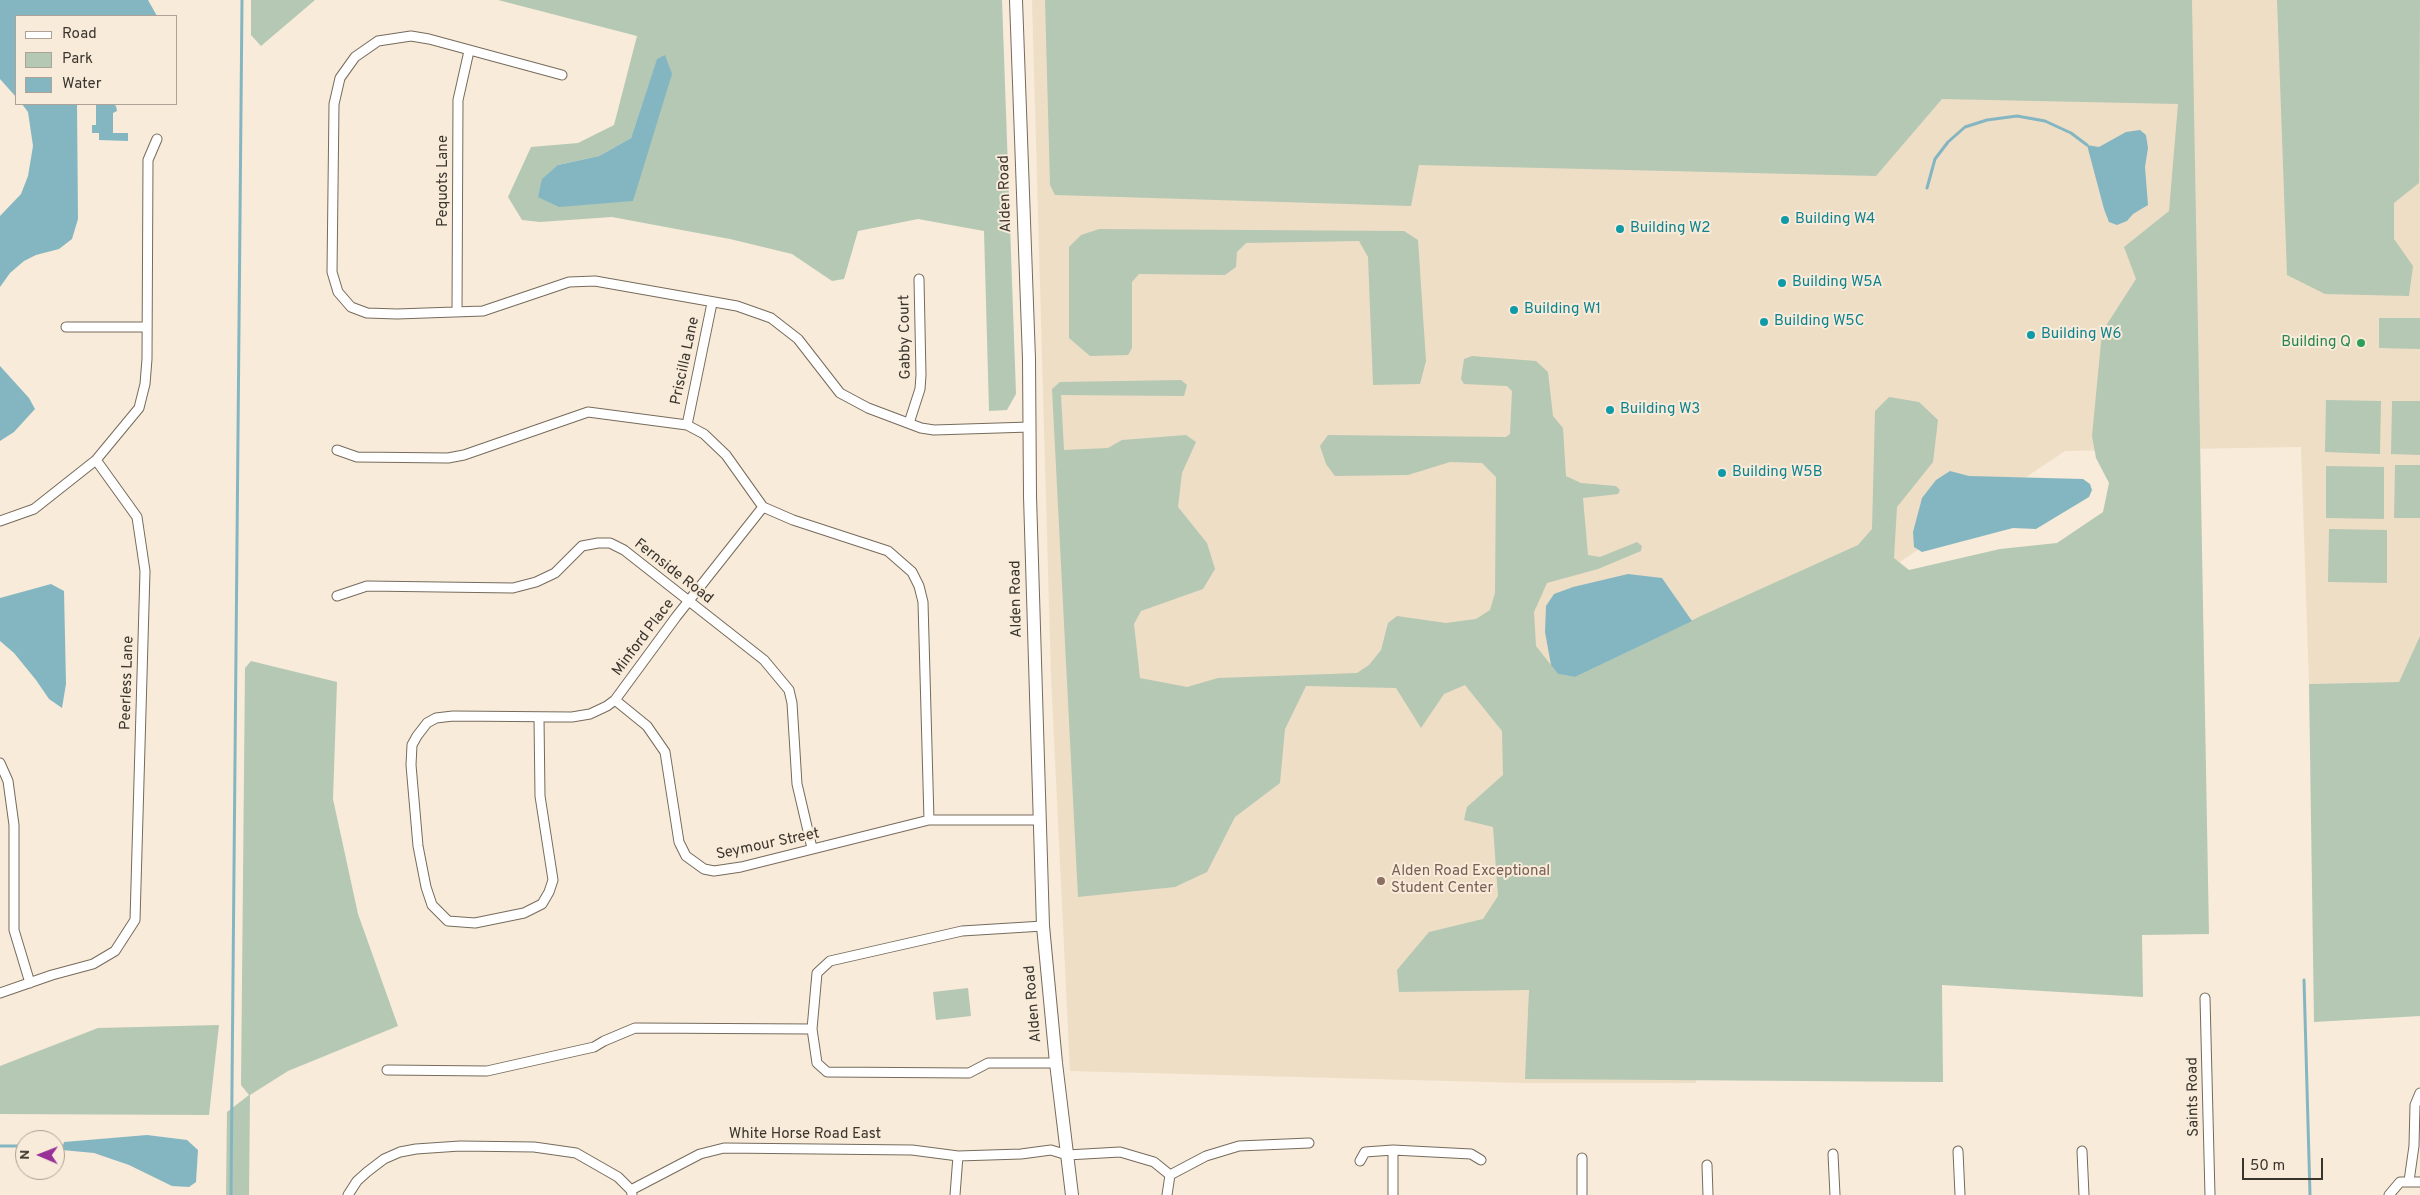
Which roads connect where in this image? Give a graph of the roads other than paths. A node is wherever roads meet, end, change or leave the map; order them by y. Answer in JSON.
{"nodes":[{"id":1,"x":1016,"y":0,"type":"edge"},
{"id":2,"x":469,"y":51,"type":"junction"},
{"id":3,"x":562,"y":75,"type":"dead end"},
{"id":4,"x":157,"y":139,"type":"dead end"},
{"id":5,"x":919,"y":279,"type":"dead end"},
{"id":6,"x":712,"y":303,"type":"junction"},
{"id":7,"x":457,"y":312,"type":"junction"},
{"id":8,"x":66,"y":327,"type":"dead end"},
{"id":9,"x":146,"y":327,"type":"junction"},
{"id":10,"x":908,"y":422,"type":"junction"},
{"id":11,"x":687,"y":425,"type":"junction"},
{"id":12,"x":1030,"y":428,"type":"junction"},
{"id":13,"x":337,"y":450,"type":"dead end"},
{"id":14,"x":96,"y":460,"type":"junction"},
{"id":15,"x":763,"y":507,"type":"junction"},
{"id":16,"x":0,"y":521,"type":"edge"},
{"id":17,"x":337,"y":596,"type":"dead end"},
{"id":18,"x":688,"y":602,"type":"junction"},
{"id":19,"x":615,"y":700,"type":"junction"},
{"id":20,"x":539,"y":718,"type":"junction"},
{"id":21,"x":0,"y":764,"type":"edge"},
{"id":22,"x":929,"y":820,"type":"junction"},
{"id":23,"x":1038,"y":820,"type":"junction"},
{"id":24,"x":812,"y":848,"type":"junction"},
{"id":25,"x":1043,"y":926,"type":"junction"},
{"id":26,"x":30,"y":983,"type":"junction"},
{"id":27,"x":0,"y":993,"type":"edge"},
{"id":28,"x":2205,"y":998,"type":"dead end"},
{"id":29,"x":812,"y":1029,"type":"junction"},
{"id":30,"x":1056,"y":1063,"type":"junction"},
{"id":31,"x":387,"y":1070,"type":"dead end"},
{"id":32,"x":2420,"y":1093,"type":"edge"},
{"id":33,"x":1309,"y":1143,"type":"dead end"},
{"id":34,"x":1393,"y":1150,"type":"junction"},
{"id":35,"x":1958,"y":1151,"type":"dead end"},
{"id":36,"x":2082,"y":1151,"type":"dead end"},
{"id":37,"x":1067,"y":1154,"type":"junction"},
{"id":38,"x":1834,"y":1154,"type":"dead end"},
{"id":39,"x":958,"y":1156,"type":"junction"},
{"id":40,"x":1582,"y":1158,"type":"dead end"},
{"id":41,"x":1481,"y":1160,"type":"dead end"},
{"id":42,"x":1360,"y":1161,"type":"dead end"},
{"id":43,"x":1707,"y":1165,"type":"dead end"},
{"id":44,"x":1170,"y":1175,"type":"junction"},
{"id":45,"x":2409,"y":1181,"type":"junction"},
{"id":46,"x":2420,"y":1182,"type":"edge"},
{"id":47,"x":631,"y":1192,"type":"edge"},
{"id":48,"x":348,"y":1195,"type":"edge"},
{"id":49,"x":955,"y":1195,"type":"edge"},
{"id":50,"x":1072,"y":1195,"type":"edge"},
{"id":51,"x":1167,"y":1195,"type":"edge"},
{"id":52,"x":1393,"y":1195,"type":"edge"},
{"id":53,"x":1582,"y":1195,"type":"edge"},
{"id":54,"x":1708,"y":1195,"type":"edge"},
{"id":55,"x":1835,"y":1195,"type":"edge"},
{"id":56,"x":1960,"y":1195,"type":"edge"},
{"id":57,"x":2084,"y":1195,"type":"edge"},
{"id":58,"x":2210,"y":1195,"type":"edge"},
{"id":59,"x":2389,"y":1195,"type":"edge"}],
"edges":[{"from":1,"to":12,"type":"street","name":"Alden Road"},
{"from":2,"to":3,"type":"street"},
{"from":2,"to":7,"type":"street","name":"Pequots Lane"},
{"from":2,"to":7,"type":"street"},
{"from":4,"to":9,"type":"street"},
{"from":5,"to":10,"type":"street","name":"Gabby Court"},
{"from":6,"to":7,"type":"street"},
{"from":6,"to":10,"type":"street"},
{"from":6,"to":11,"type":"street","name":"Priscilla Lane"},
{"from":8,"to":9,"type":"street"},
{"from":9,"to":14,"type":"street"},
{"from":10,"to":12,"type":"street"},
{"from":11,"to":13,"type":"street"},
{"from":11,"to":15,"type":"street"},
{"from":12,"to":23,"type":"street","name":"Alden Road"},
{"from":14,"to":16,"type":"street"},
{"from":14,"to":26,"type":"street","name":"Peerless Lane"},
{"from":15,"to":18,"type":"street","name":"Minford Place"},
{"from":15,"to":22,"type":"street"},
{"from":17,"to":18,"type":"street","name":"Fernside Road"},
{"from":18,"to":19,"type":"street","name":"Minford Place"},
{"from":18,"to":24,"type":"street","name":"Fernside Road"},
{"from":19,"to":20,"type":"street","name":"Minford Place"},
{"from":19,"to":24,"type":"street","name":"Seymour Street"},
{"from":20,"to":20,"type":"street","name":"Minford Place"},
{"from":21,"to":26,"type":"street"},
{"from":22,"to":23,"type":"street","name":"Seymour Street"},
{"from":22,"to":24,"type":"street","name":"Seymour Street"},
{"from":23,"to":25,"type":"street","name":"Alden Road"},
{"from":25,"to":29,"type":"street"},
{"from":25,"to":30,"type":"street","name":"Alden Road"},
{"from":26,"to":27,"type":"street"},
{"from":28,"to":58,"type":"street","name":"Saints Road"},
{"from":29,"to":30,"type":"street"},
{"from":29,"to":31,"type":"street"},
{"from":30,"to":37,"type":"street","name":"Alden Road"},
{"from":32,"to":45,"type":"street"},
{"from":33,"to":44,"type":"street"},
{"from":34,"to":41,"type":"street"},
{"from":34,"to":42,"type":"street"},
{"from":34,"to":52,"type":"street"},
{"from":35,"to":56,"type":"street"},
{"from":36,"to":57,"type":"street"},
{"from":37,"to":39,"type":"street","name":"White Horse Road East"},
{"from":37,"to":44,"type":"street","name":"White Horse Road East"},
{"from":37,"to":50,"type":"street","name":"Alden Road"},
{"from":38,"to":55,"type":"street"},
{"from":39,"to":47,"type":"street","name":"White Horse Road East"},
{"from":39,"to":49,"type":"street"},
{"from":40,"to":53,"type":"street"},
{"from":43,"to":54,"type":"street"},
{"from":44,"to":51,"type":"street"},
{"from":45,"to":46,"type":"street"},
{"from":45,"to":59,"type":"street"},
{"from":47,"to":48,"type":"street"}]}
